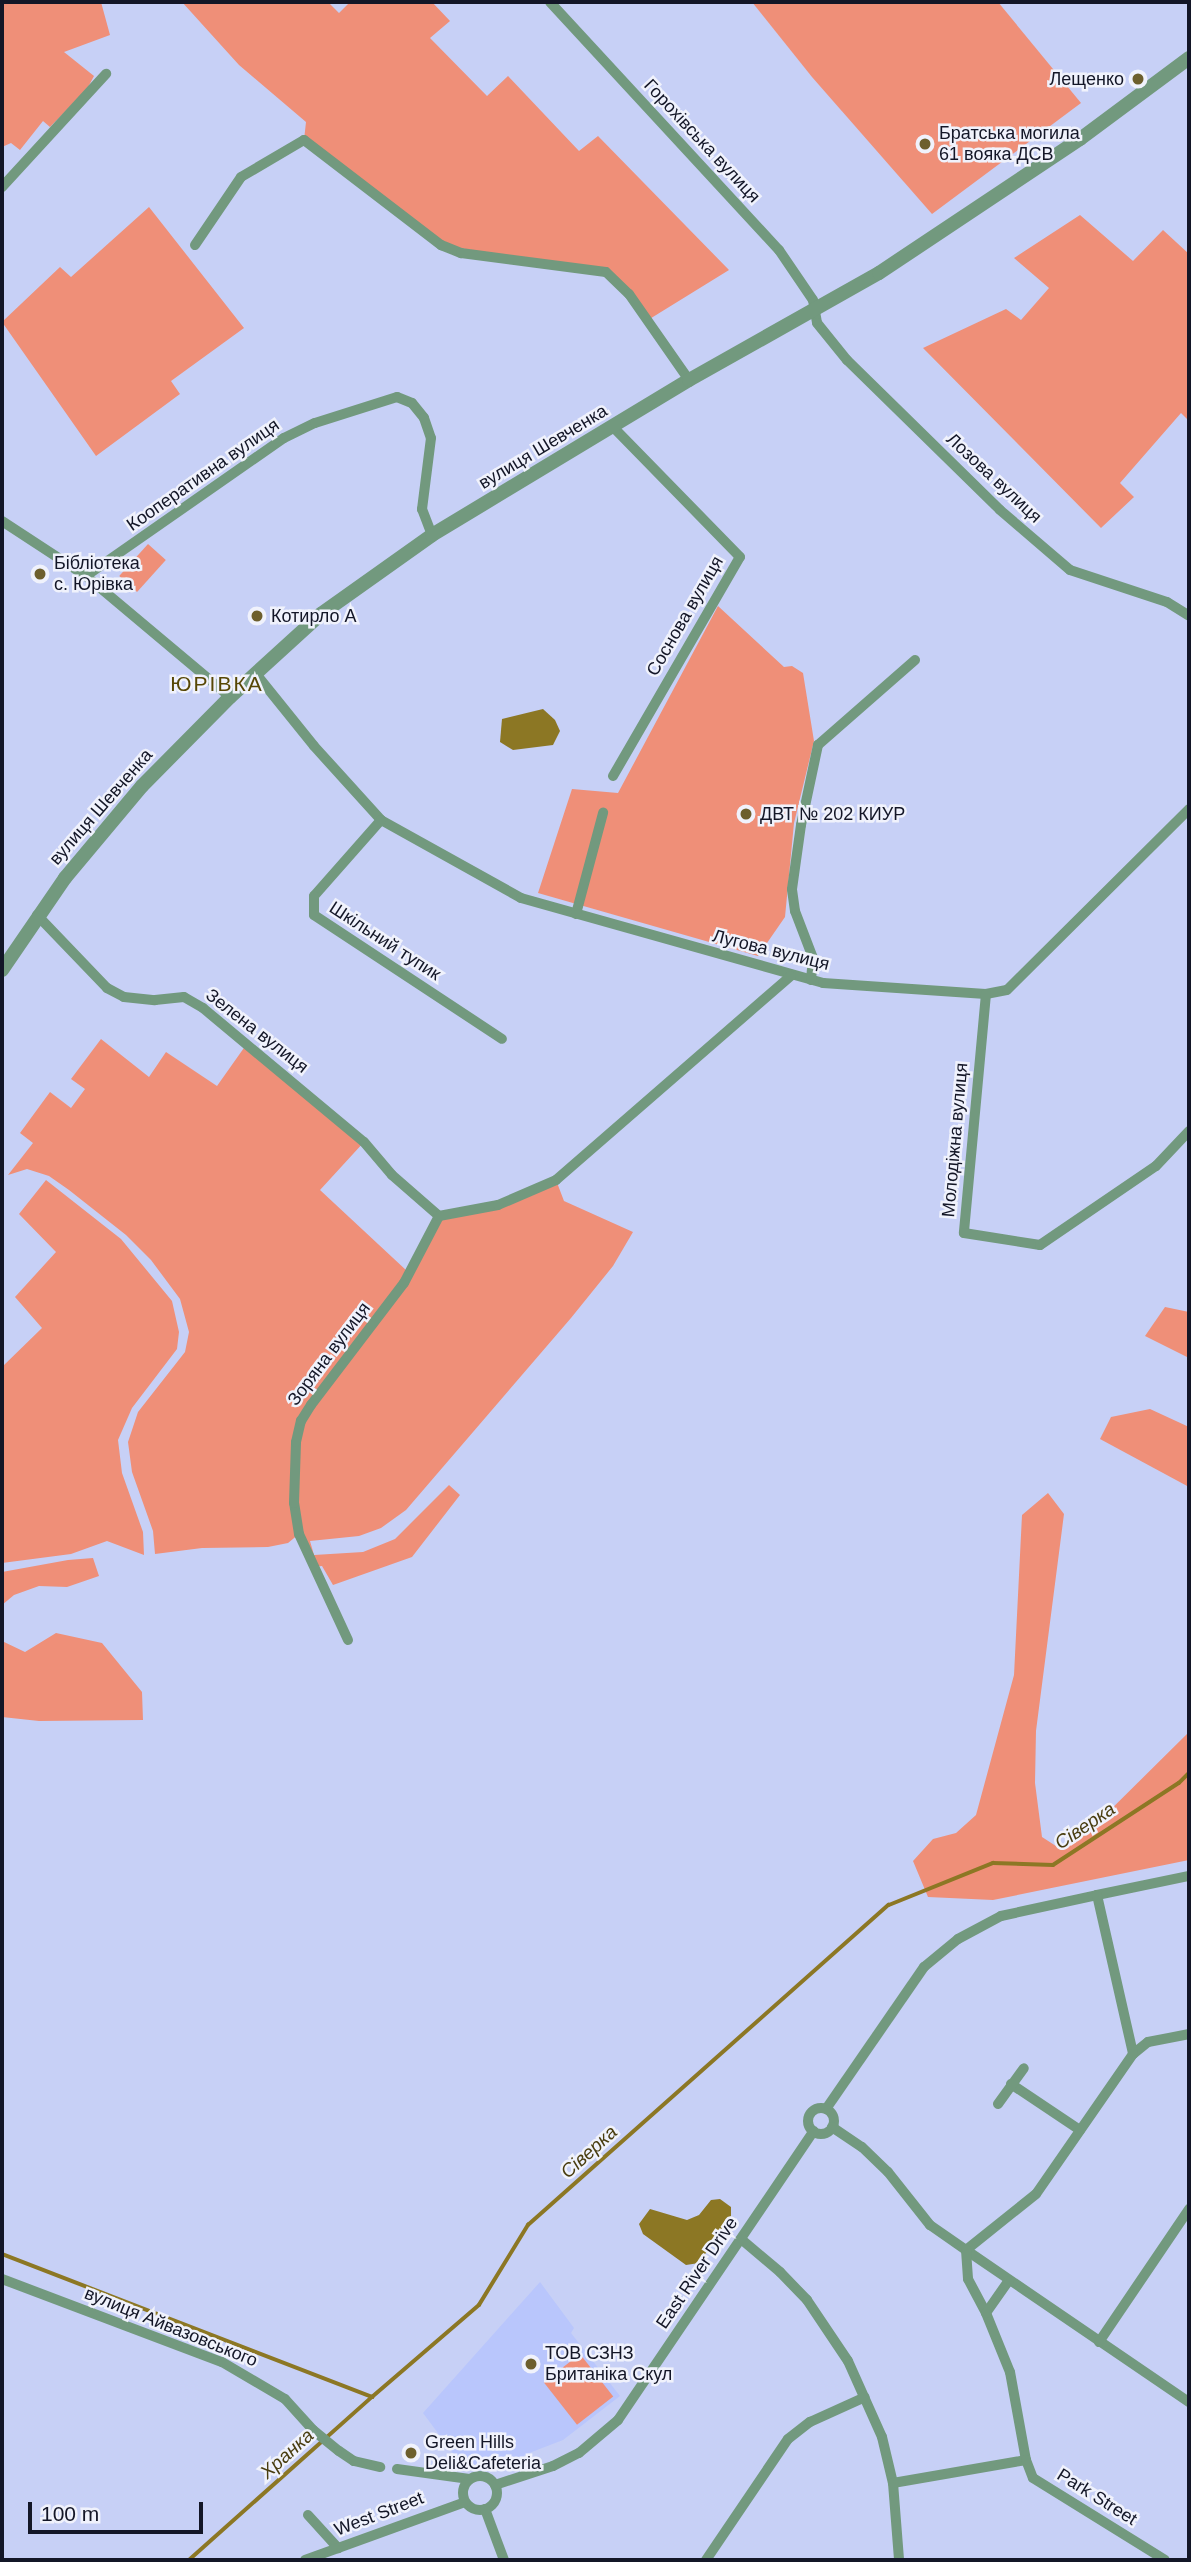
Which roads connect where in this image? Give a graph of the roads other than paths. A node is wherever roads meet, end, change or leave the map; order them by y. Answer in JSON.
{"nodes":[{"id":1,"x":550,"y":2,"type":"edge"},
{"id":2,"x":1189,"y":58,"type":"edge"},
{"id":3,"x":106,"y":74,"type":"dead end"},
{"id":4,"x":2,"y":187,"type":"edge"},
{"id":5,"x":195,"y":245,"type":"dead end"},
{"id":6,"x":814,"y":313,"type":"junction"},
{"id":7,"x":689,"y":380,"type":"junction"},
{"id":8,"x":614,"y":428,"type":"junction"},
{"id":9,"x":2,"y":521,"type":"edge"},
{"id":10,"x":432,"y":535,"type":"junction"},
{"id":11,"x":86,"y":576,"type":"junction"},
{"id":12,"x":1189,"y":616,"type":"edge"},
{"id":13,"x":915,"y":660,"type":"dead end"},
{"id":14,"x":256,"y":674,"type":"junction"},
{"id":15,"x":230,"y":697,"type":"junction"},
{"id":16,"x":613,"y":776,"type":"dead end"},
{"id":17,"x":1189,"y":809,"type":"edge"},
{"id":18,"x":603,"y":813,"type":"dead end"},
{"id":19,"x":381,"y":820,"type":"junction"},
{"id":20,"x":576,"y":914,"type":"junction"},
{"id":21,"x":37,"y":915,"type":"junction"},
{"id":22,"x":2,"y":970,"type":"edge"},
{"id":23,"x":791,"y":976,"type":"junction"},
{"id":24,"x":811,"y":980,"type":"junction"},
{"id":25,"x":986,"y":994,"type":"junction"},
{"id":26,"x":502,"y":1039,"type":"dead end"},
{"id":27,"x":1189,"y":1131,"type":"edge"},
{"id":28,"x":439,"y":1216,"type":"junction"},
{"id":29,"x":348,"y":1640,"type":"dead end"},
{"id":30,"x":1189,"y":1876,"type":"edge"},
{"id":31,"x":1097,"y":1895,"type":"junction"},
{"id":32,"x":1189,"y":2034,"type":"edge"},
{"id":33,"x":1133,"y":2054,"type":"junction"},
{"id":34,"x":1024,"y":2068,"type":"dead end"},
{"id":35,"x":1011,"y":2084,"type":"junction"},
{"id":36,"x":998,"y":2104,"type":"dead end"},
{"id":37,"x":826,"y":2109,"type":"junction"},
{"id":38,"x":832,"y":2127,"type":"junction"},
{"id":39,"x":1080,"y":2130,"type":"junction"},
{"id":40,"x":814,"y":2131,"type":"junction"},
{"id":41,"x":1189,"y":2209,"type":"edge"},
{"id":42,"x":741,"y":2239,"type":"junction"},
{"id":43,"x":966,"y":2249,"type":"junction"},
{"id":44,"x":1008,"y":2281,"type":"junction"},
{"id":45,"x":3,"y":2283,"type":"edge"},
{"id":46,"x":986,"y":2313,"type":"junction"},
{"id":47,"x":1099,"y":2342,"type":"junction"},
{"id":48,"x":865,"y":2397,"type":"junction"},
{"id":49,"x":1189,"y":2402,"type":"edge"},
{"id":50,"x":1026,"y":2460,"type":"junction"},
{"id":51,"x":380,"y":2467,"type":"dead end"},
{"id":52,"x":397,"y":2469,"type":"dead end"},
{"id":53,"x":469,"y":2479,"type":"junction"},
{"id":54,"x":893,"y":2483,"type":"junction"},
{"id":55,"x":495,"y":2486,"type":"junction"},
{"id":56,"x":465,"y":2502,"type":"junction"},
{"id":57,"x":485,"y":2509,"type":"junction"},
{"id":58,"x":308,"y":2515,"type":"dead end"},
{"id":59,"x":338,"y":2548,"type":"junction"},
{"id":60,"x":305,"y":2560,"type":"edge"},
{"id":61,"x":503,"y":2560,"type":"edge"},
{"id":62,"x":706,"y":2560,"type":"edge"},
{"id":63,"x":899,"y":2560,"type":"edge"},
{"id":64,"x":1165,"y":2560,"type":"edge"}],
"edges":[{"from":1,"to":6,"type":"street","name":"Горохівська вулиця"},
{"from":2,"to":6,"type":"street","name":"вулиця Шевченка"},
{"from":3,"to":4,"type":"street"},
{"from":5,"to":7,"type":"street"},
{"from":6,"to":7,"type":"street","name":"вулиця Шевченка"},
{"from":6,"to":12,"type":"street","name":"Лозова вулиця"},
{"from":7,"to":8,"type":"street","name":"вулиця Шевченка"},
{"from":8,"to":10,"type":"street","name":"вулиця Шевченка"},
{"from":8,"to":16,"type":"street","name":"Соснова вулиця"},
{"from":9,"to":11,"type":"street"},
{"from":10,"to":11,"type":"street","name":"Кооперативна вулиця"},
{"from":10,"to":14,"type":"street","name":"вулиця Шевченка"},
{"from":11,"to":15,"type":"street"},
{"from":13,"to":24,"type":"street"},
{"from":14,"to":15,"type":"street","name":"вулиця Шевченка"},
{"from":14,"to":19,"type":"street","name":"Лугова вулиця"},
{"from":15,"to":21,"type":"street","name":"вулиця Шевченка"},
{"from":17,"to":25,"type":"street","name":"Лугова вулиця"},
{"from":18,"to":20,"type":"street"},
{"from":19,"to":20,"type":"street","name":"Лугова вулиця"},
{"from":19,"to":26,"type":"street","name":"Шкільний тупик"},
{"from":20,"to":23,"type":"street","name":"Лугова вулиця"},
{"from":21,"to":22,"type":"street","name":"вулиця Шевченка"},
{"from":21,"to":28,"type":"street","name":"Зелена вулиця"},
{"from":23,"to":24,"type":"street","name":"Лугова вулиця"},
{"from":23,"to":28,"type":"street"},
{"from":24,"to":25,"type":"street","name":"Лугова вулиця"},
{"from":25,"to":27,"type":"street","name":"Молодіжна вулиця"},
{"from":28,"to":29,"type":"street","name":"Зоряна вулиця"},
{"from":30,"to":31,"type":"street"},
{"from":31,"to":33,"type":"street"},
{"from":31,"to":37,"type":"street"},
{"from":32,"to":33,"type":"street"},
{"from":33,"to":39,"type":"street"},
{"from":34,"to":35,"type":"street"},
{"from":35,"to":36,"type":"street"},
{"from":35,"to":39,"type":"street"},
{"from":37,"to":38,"type":"street"},
{"from":37,"to":40,"type":"street"},
{"from":38,"to":40,"type":"street"},
{"from":38,"to":43,"type":"street"},
{"from":39,"to":43,"type":"street"},
{"from":40,"to":42,"type":"street","name":"Еаst Rіvеr Drive"},
{"from":41,"to":47,"type":"street"},
{"from":42,"to":48,"type":"street"},
{"from":42,"to":55,"type":"street","name":"Еаst Rіvеr Drive"},
{"from":43,"to":44,"type":"street"},
{"from":43,"to":46,"type":"street"},
{"from":44,"to":46,"type":"street"},
{"from":44,"to":47,"type":"street"},
{"from":45,"to":51,"type":"street","name":"вулиця Айвазовського"},
{"from":46,"to":50,"type":"street"},
{"from":47,"to":49,"type":"street"},
{"from":48,"to":54,"type":"street"},
{"from":48,"to":62,"type":"street"},
{"from":50,"to":54,"type":"street"},
{"from":50,"to":64,"type":"street","name":"Park Street"},
{"from":52,"to":53,"type":"street"},
{"from":53,"to":55,"type":"street"},
{"from":53,"to":56,"type":"street"},
{"from":54,"to":63,"type":"street"},
{"from":55,"to":57,"type":"street"},
{"from":56,"to":57,"type":"street"},
{"from":56,"to":59,"type":"street","name":"West Street"},
{"from":57,"to":61,"type":"street"},
{"from":58,"to":59,"type":"street"},
{"from":59,"to":60,"type":"street","name":"West Street"}]}
